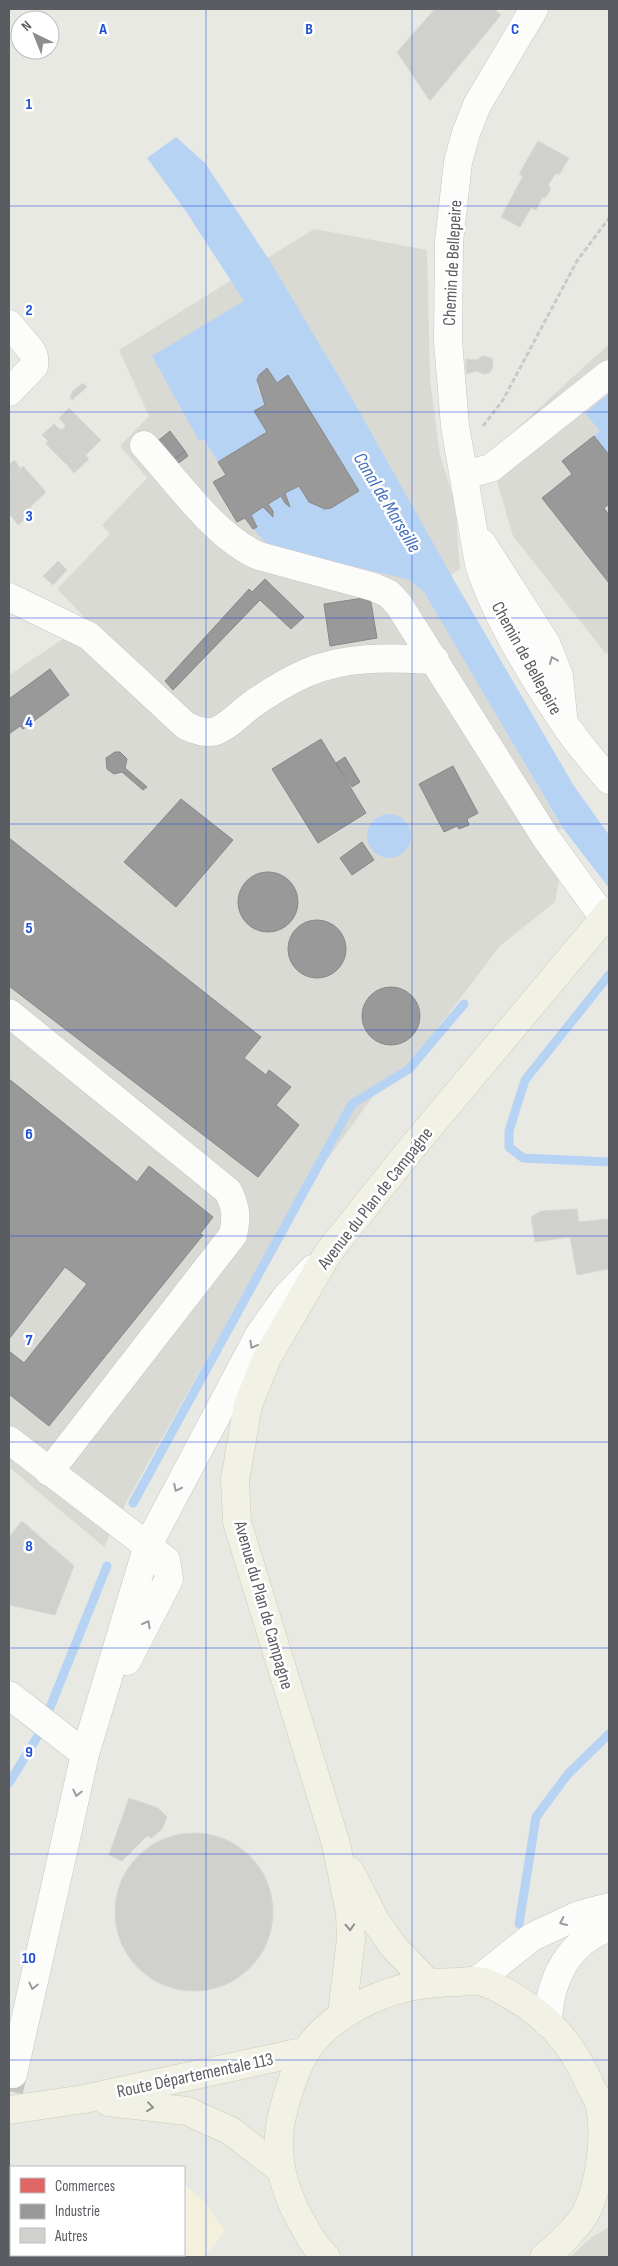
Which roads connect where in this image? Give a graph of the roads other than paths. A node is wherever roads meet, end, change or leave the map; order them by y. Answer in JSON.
{"nodes":[{"id":1,"x":525,"y":12,"type":"edge"},
{"id":2,"x":9,"y":324,"type":"edge"},
{"id":3,"x":609,"y":374,"type":"edge"},
{"id":4,"x":9,"y":392,"type":"edge"},
{"id":5,"x":144,"y":445,"type":"dead end"},
{"id":6,"x":462,"y":464,"type":"junction"},
{"id":7,"x":9,"y":597,"type":"edge"},
{"id":8,"x":435,"y":660,"type":"junction"},
{"id":9,"x":609,"y":780,"type":"edge"},
{"id":10,"x":605,"y":923,"type":"edge"},
{"id":11,"x":9,"y":1013,"type":"edge"},
{"id":12,"x":328,"y":1253,"type":"junction"},
{"id":13,"x":9,"y":1440,"type":"edge"},
{"id":14,"x":49,"y":1472,"type":"junction"},
{"id":15,"x":148,"y":1545,"type":"junction"},
{"id":16,"x":9,"y":1695,"type":"edge"},
{"id":17,"x":86,"y":1754,"type":"junction"},
{"id":18,"x":336,"y":1844,"type":"junction"},
{"id":19,"x":609,"y":1907,"type":"edge"},
{"id":20,"x":609,"y":1928,"type":"edge"},
{"id":21,"x":478,"y":1980,"type":"junction"},
{"id":22,"x":426,"y":1982,"type":"junction"},
{"id":23,"x":342,"y":2014,"type":"junction"},
{"id":24,"x":548,"y":2022,"type":"junction"},
{"id":25,"x":306,"y":2051,"type":"junction"},
{"id":26,"x":13,"y":2074,"type":"dead end"},
{"id":27,"x":84,"y":2099,"type":"junction"},
{"id":28,"x":604,"y":2108,"type":"edge"},
{"id":29,"x":9,"y":2110,"type":"edge"},
{"id":30,"x":281,"y":2170,"type":"junction"},
{"id":31,"x":598,"y":2210,"type":"edge"},
{"id":32,"x":321,"y":2255,"type":"edge"},
{"id":33,"x":544,"y":2257,"type":"edge"}],
"edges":[{"from":1,"to":6,"type":"street","name":"Chemin de Bellepeire"},
{"from":2,"to":4,"type":"street"},
{"from":3,"to":6,"type":"street"},
{"from":5,"to":8,"type":"street"},
{"from":6,"to":9,"type":"street","name":"Chemin de Bellepeire"},
{"from":7,"to":8,"type":"street"},
{"from":8,"to":10,"type":"street"},
{"from":10,"to":12,"type":"main road","name":"Avenue du Plan de Campagne"},
{"from":11,"to":14,"type":"street"},
{"from":12,"to":15,"type":"street","one_way":true},
{"from":12,"to":18,"type":"main road","name":"Avenue du Plan de Campagne"},
{"from":13,"to":14,"type":"street"},
{"from":14,"to":15,"type":"street"},
{"from":15,"to":17,"type":"street"},
{"from":16,"to":17,"type":"street"},
{"from":17,"to":26,"type":"street","one_way":true},
{"from":18,"to":22,"type":"main road","name":"Avenue du Plan de Campagne"},
{"from":18,"to":23,"type":"main road","name":"Avenue du Plan de Campagne","one_way":true},
{"from":19,"to":21,"type":"street","one_way":true},
{"from":20,"to":24,"type":"street"},
{"from":21,"to":22,"type":"main road","name":"Route Départementale 113"},
{"from":21,"to":24,"type":"main road","name":"Route Départementale 113"},
{"from":22,"to":23,"type":"main road","name":"Route Départementale 113"},
{"from":23,"to":25,"type":"main road","name":"Route Départementale 113"},
{"from":24,"to":28,"type":"main road","name":"Route Départementale 113"},
{"from":25,"to":27,"type":"main road","name":"Route Départementale 113"},
{"from":25,"to":30,"type":"main road","name":"Route Départementale 113"},
{"from":27,"to":29,"type":"main road","name":"Route Départementale 113"},
{"from":27,"to":30,"type":"main road","name":"Route Départementale 113","one_way":true},
{"from":28,"to":31,"type":"main road","name":"Route Départementale 113"},
{"from":30,"to":32,"type":"main road","name":"Route Départementale 113"},
{"from":31,"to":33,"type":"main road","name":"Route Départementale 113"}]}
